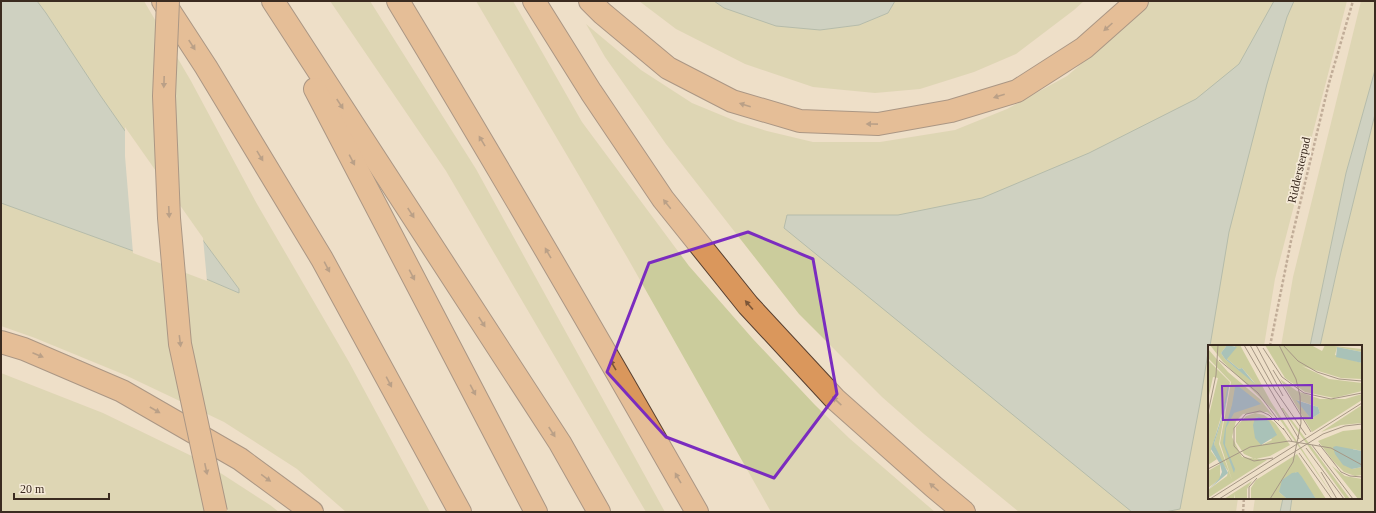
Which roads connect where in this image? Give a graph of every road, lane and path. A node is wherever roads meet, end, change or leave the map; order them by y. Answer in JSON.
{"nodes":[{"id":1,"x":163,"y":1,"type":"edge"},
{"id":2,"x":168,"y":1,"type":"edge"},
{"id":3,"x":269,"y":1,"type":"edge"},
{"id":4,"x":273,"y":1,"type":"edge"},
{"id":5,"x":398,"y":1,"type":"edge"},
{"id":6,"x":534,"y":1,"type":"edge"},
{"id":7,"x":590,"y":1,"type":"edge"},
{"id":8,"x":1136,"y":1,"type":"edge"},
{"id":9,"x":1353,"y":1,"type":"edge"},
{"id":10,"x":1,"y":342,"type":"edge"},
{"id":11,"x":1270,"y":345,"type":"edge"},
{"id":12,"x":1244,"y":499,"type":"edge"},
{"id":13,"x":216,"y":512,"type":"edge"},
{"id":14,"x":312,"y":512,"type":"edge"},
{"id":15,"x":460,"y":512,"type":"edge"},
{"id":16,"x":536,"y":512,"type":"edge"},
{"id":17,"x":599,"y":512,"type":"edge"},
{"id":18,"x":697,"y":512,"type":"edge"},
{"id":19,"x":964,"y":512,"type":"edge"},
{"id":20,"x":1243,"y":512,"type":"edge"}],
"edges":[{"from":1,"to":15,"type":"highway","one_way":true},
{"from":2,"to":13,"type":"highway","one_way":true,"bridge":true},
{"from":3,"to":16,"type":"highway","one_way":true},
{"from":4,"to":17,"type":"highway","one_way":true},
{"from":18,"to":5,"type":"highway","one_way":true},
{"from":19,"to":6,"type":"highway","one_way":true},
{"from":8,"to":7,"type":"highway","one_way":true},
{"from":9,"to":11,"type":"path","name":"Riddersterpad"},
{"from":10,"to":14,"type":"highway","one_way":true},
{"from":12,"to":20,"type":"path"}]}
